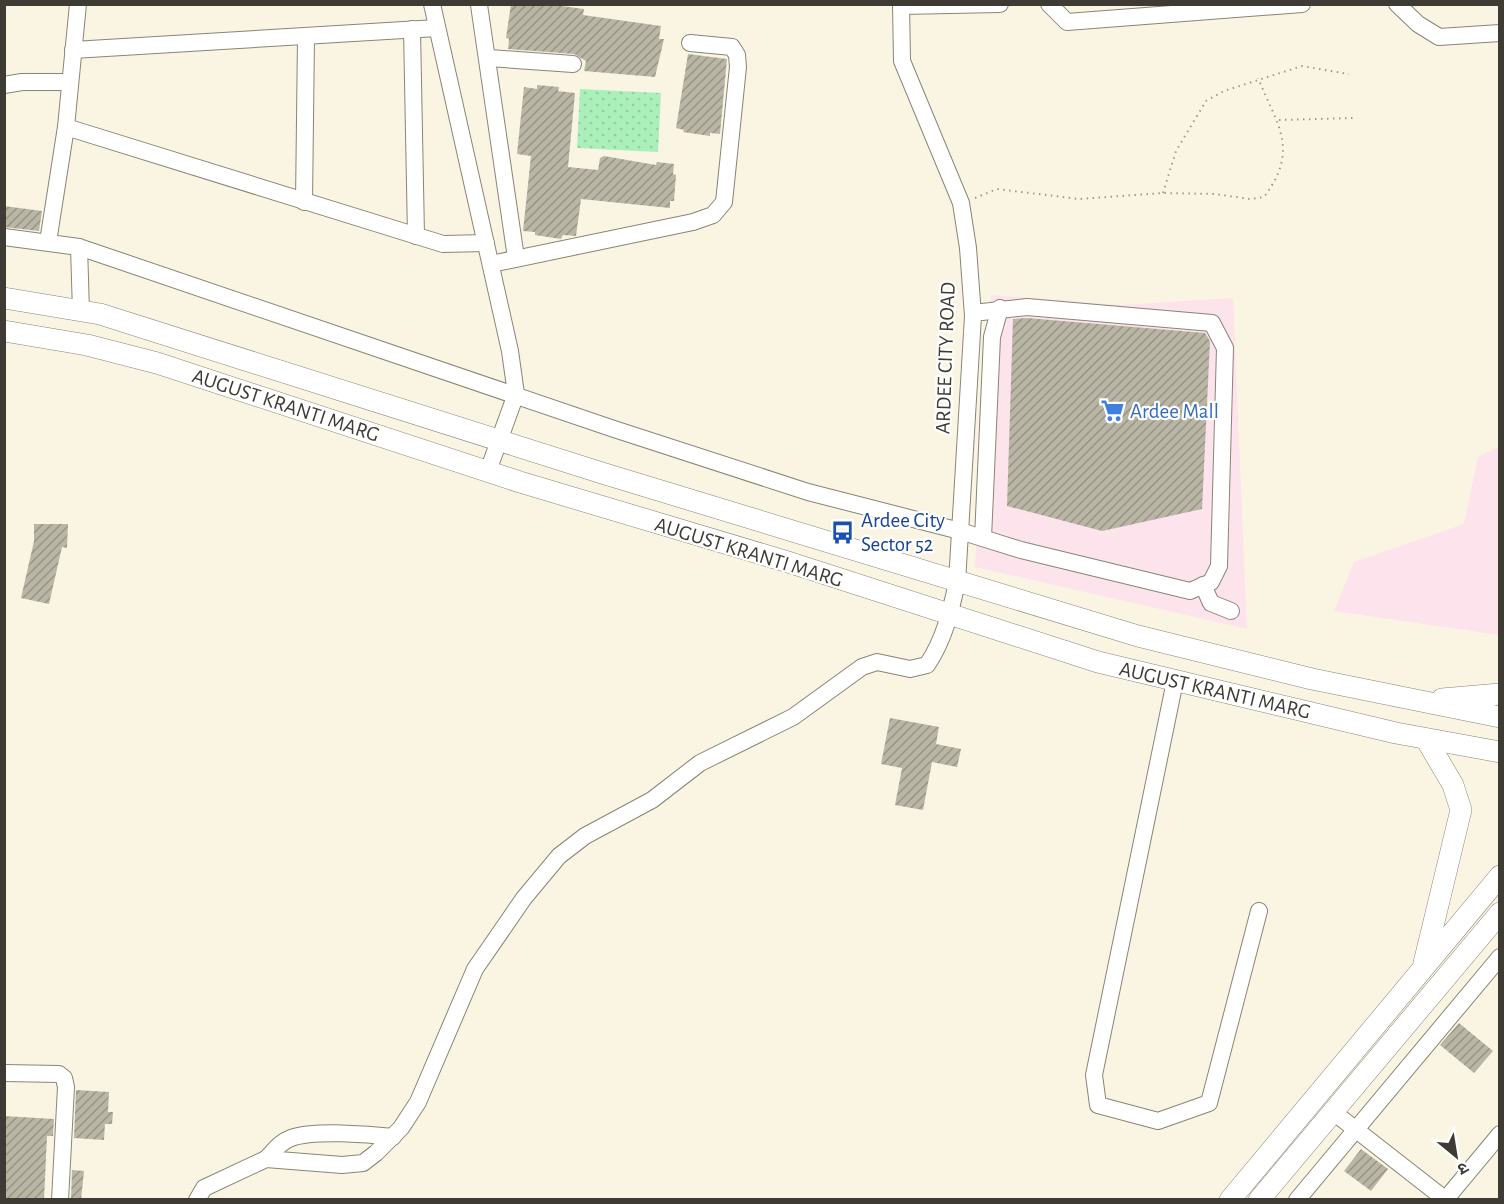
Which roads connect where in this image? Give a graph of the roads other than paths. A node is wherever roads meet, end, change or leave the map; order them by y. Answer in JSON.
{"nodes":[{"id":1,"x":78,"y":4,"type":"edge"},
{"id":2,"x":432,"y":4,"type":"edge"},
{"id":3,"x":1000,"y":4,"type":"edge"},
{"id":4,"x":1049,"y":4,"type":"edge"},
{"id":5,"x":1302,"y":4,"type":"edge"},
{"id":6,"x":1397,"y":4,"type":"edge"},
{"id":7,"x":901,"y":5,"type":"edge"},
{"id":8,"x":986,"y":5,"type":"edge"},
{"id":9,"x":479,"y":6,"type":"edge"},
{"id":10,"x":1096,"y":12,"type":"edge"},
{"id":11,"x":437,"y":28,"type":"junction"},
{"id":12,"x":412,"y":29,"type":"junction"},
{"id":13,"x":1500,"y":33,"type":"edge"},
{"id":14,"x":306,"y":37,"type":"junction"},
{"id":15,"x":690,"y":43,"type":"dead end"},
{"id":16,"x":73,"y":50,"type":"junction"},
{"id":17,"x":489,"y":58,"type":"junction"},
{"id":18,"x":573,"y":64,"type":"dead end"},
{"id":19,"x":70,"y":82,"type":"junction"},
{"id":20,"x":4,"y":86,"type":"edge"},
{"id":21,"x":66,"y":127,"type":"junction"},
{"id":22,"x":304,"y":202,"type":"junction"},
{"id":23,"x":416,"y":236,"type":"junction"},
{"id":24,"x":4,"y":237,"type":"edge"},
{"id":25,"x":48,"y":242,"type":"junction"},
{"id":26,"x":486,"y":243,"type":"junction"},
{"id":27,"x":79,"y":247,"type":"junction"},
{"id":28,"x":516,"y":258,"type":"junction"},
{"id":29,"x":491,"y":264,"type":"junction"},
{"id":30,"x":4,"y":298,"type":"edge"},
{"id":31,"x":1000,"y":308,"type":"junction"},
{"id":32,"x":81,"y":311,"type":"junction"},
{"id":33,"x":973,"y":313,"type":"junction"},
{"id":34,"x":4,"y":331,"type":"edge"},
{"id":35,"x":516,"y":394,"type":"junction"},
{"id":36,"x":500,"y":441,"type":"junction"},
{"id":37,"x":488,"y":471,"type":"junction"},
{"id":38,"x":960,"y":531,"type":"junction"},
{"id":39,"x":983,"y":538,"type":"junction"},
{"id":40,"x":957,"y":582,"type":"junction"},
{"id":41,"x":1203,"y":585,"type":"junction"},
{"id":42,"x":1231,"y":611,"type":"dead end"},
{"id":43,"x":950,"y":616,"type":"junction"},
{"id":44,"x":1175,"y":681,"type":"junction"},
{"id":45,"x":1500,"y":694,"type":"edge"},
{"id":46,"x":1414,"y":702,"type":"junction"},
{"id":47,"x":1500,"y":717,"type":"edge"},
{"id":48,"x":1426,"y":739,"type":"junction"},
{"id":49,"x":1500,"y":752,"type":"edge"},
{"id":50,"x":1500,"y":876,"type":"edge"},
{"id":51,"x":1259,"y":911,"type":"dead end"},
{"id":52,"x":1500,"y":913,"type":"edge"},
{"id":53,"x":1500,"y":957,"type":"edge"},
{"id":54,"x":1421,"y":972,"type":"junction"},
{"id":55,"x":4,"y":1073,"type":"edge"},
{"id":56,"x":1332,"y":1111,"type":"junction"},
{"id":57,"x":1356,"y":1130,"type":"junction"},
{"id":58,"x":1500,"y":1134,"type":"edge"},
{"id":59,"x":393,"y":1137,"type":"junction"},
{"id":60,"x":266,"y":1159,"type":"junction"},
{"id":61,"x":1446,"y":1199,"type":"edge"},
{"id":62,"x":60,"y":1200,"type":"edge"},
{"id":63,"x":197,"y":1200,"type":"edge"},
{"id":64,"x":1230,"y":1200,"type":"edge"},
{"id":65,"x":1259,"y":1200,"type":"edge"},
{"id":66,"x":1297,"y":1200,"type":"edge"}],
"edges":[{"from":1,"to":16,"type":"street"},
{"from":2,"to":11,"type":"street"},
{"from":3,"to":8,"type":"street"},
{"from":4,"to":10,"type":"street"},
{"from":5,"to":10,"type":"street"},
{"from":6,"to":13,"type":"street"},
{"from":7,"to":8,"type":"street"},
{"from":7,"to":33,"type":"street","name":"ARDEE CITY ROAD"},
{"from":9,"to":17,"type":"street"},
{"from":11,"to":12,"type":"street"},
{"from":11,"to":26,"type":"street"},
{"from":12,"to":14,"type":"street"},
{"from":12,"to":23,"type":"street"},
{"from":14,"to":16,"type":"street"},
{"from":14,"to":22,"type":"street"},
{"from":15,"to":28,"type":"street"},
{"from":16,"to":19,"type":"street"},
{"from":17,"to":18,"type":"street"},
{"from":17,"to":28,"type":"street"},
{"from":19,"to":20,"type":"street"},
{"from":19,"to":21,"type":"street"},
{"from":21,"to":22,"type":"street"},
{"from":21,"to":25,"type":"street"},
{"from":22,"to":23,"type":"street"},
{"from":23,"to":26,"type":"street"},
{"from":24,"to":25,"type":"street"},
{"from":25,"to":27,"type":"street"},
{"from":26,"to":29,"type":"street"},
{"from":27,"to":32,"type":"street"},
{"from":27,"to":35,"type":"street"},
{"from":28,"to":29,"type":"street"},
{"from":29,"to":35,"type":"street"},
{"from":30,"to":32,"type":"main road","name":"AUGUST KRANTI MARG"},
{"from":31,"to":33,"type":"street"},
{"from":31,"to":39,"type":"street"},
{"from":31,"to":41,"type":"street"},
{"from":32,"to":36,"type":"main road","name":"AUGUST KRANTI MARG"},
{"from":33,"to":38,"type":"street","name":"ARDEE CITY ROAD"},
{"from":34,"to":37,"type":"main road","name":"AUGUST KRANTI MARG"},
{"from":35,"to":36,"type":"street"},
{"from":35,"to":38,"type":"street"},
{"from":36,"to":37,"type":"street"},
{"from":36,"to":40,"type":"main road","name":"AUGUST KRANTI MARG"},
{"from":37,"to":43,"type":"main road","name":"AUGUST KRANTI MARG"},
{"from":38,"to":39,"type":"street"},
{"from":38,"to":40,"type":"street","name":"ARDEE CITY ROAD"},
{"from":39,"to":41,"type":"street"},
{"from":40,"to":43,"type":"street","name":"ARDEE CITY ROAD"},
{"from":40,"to":46,"type":"main road","name":"AUGUST KRANTI MARG"},
{"from":41,"to":42,"type":"street"},
{"from":43,"to":44,"type":"main road","name":"AUGUST KRANTI MARG"},
{"from":43,"to":59,"type":"street","name":"ARDEE CITY ROAD"},
{"from":44,"to":48,"type":"main road","name":"AUGUST KRANTI MARG"},
{"from":44,"to":51,"type":"street"},
{"from":45,"to":46,"type":"main road"},
{"from":46,"to":47,"type":"main road","name":"AUGUST KRANTI MARG"},
{"from":48,"to":49,"type":"main road","name":"AUGUST KRANTI MARG"},
{"from":48,"to":54,"type":"main road"},
{"from":50,"to":54,"type":"main road"},
{"from":52,"to":56,"type":"main road"},
{"from":53,"to":57,"type":"street"},
{"from":54,"to":64,"type":"main road"},
{"from":55,"to":62,"type":"street"},
{"from":56,"to":57,"type":"street"},
{"from":56,"to":65,"type":"main road"},
{"from":57,"to":61,"type":"street"},
{"from":57,"to":66,"type":"street"},
{"from":58,"to":61,"type":"street"},
{"from":59,"to":60,"type":"street"},
{"from":59,"to":60,"type":"street"},
{"from":60,"to":63,"type":"street"}]}
